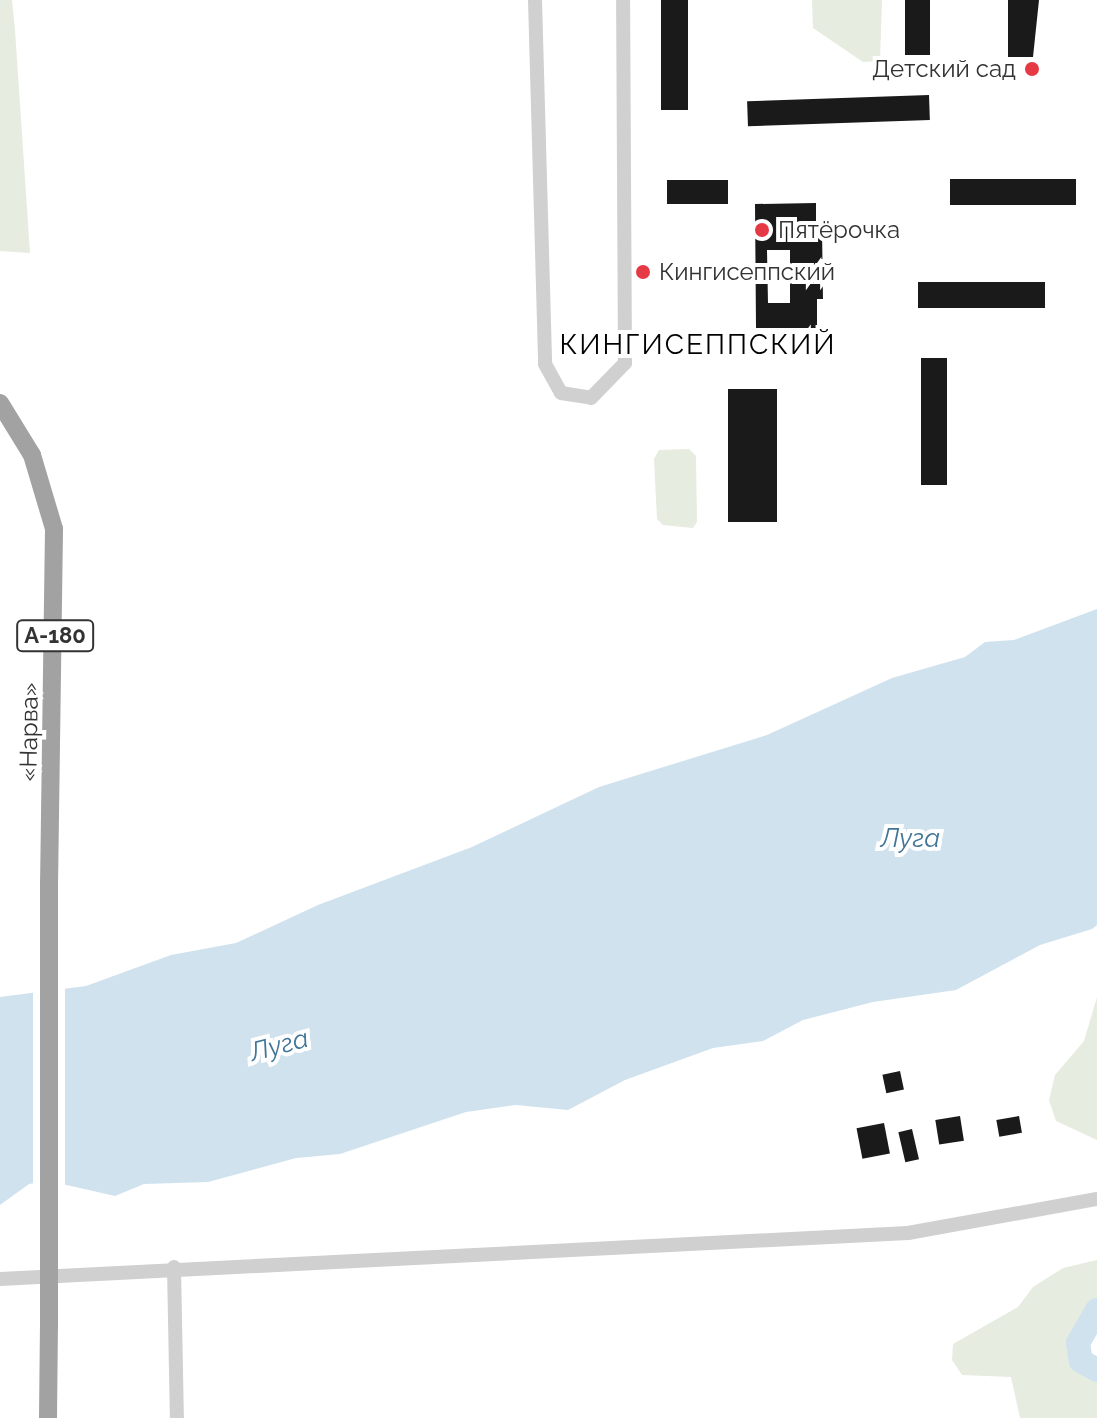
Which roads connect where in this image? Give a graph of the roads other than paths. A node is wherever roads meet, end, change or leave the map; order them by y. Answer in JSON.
{"nodes":[{"id":1,"x":535,"y":0,"type":"edge"},
{"id":2,"x":623,"y":0,"type":"edge"},
{"id":3,"x":0,"y":403,"type":"edge"},
{"id":4,"x":1097,"y":1199,"type":"edge"},
{"id":5,"x":174,"y":1267,"type":"junction"},
{"id":6,"x":0,"y":1279,"type":"edge"},
{"id":7,"x":48,"y":1418,"type":"edge"},
{"id":8,"x":177,"y":1418,"type":"edge"}],
"edges":[{"from":1,"to":2,"type":"street"},
{"from":3,"to":7,"type":"highway","name":"«Нарва»","number":"А-180","bridge":true},
{"from":4,"to":5,"type":"street"},
{"from":5,"to":6,"type":"street"},
{"from":5,"to":8,"type":"street"}]}
